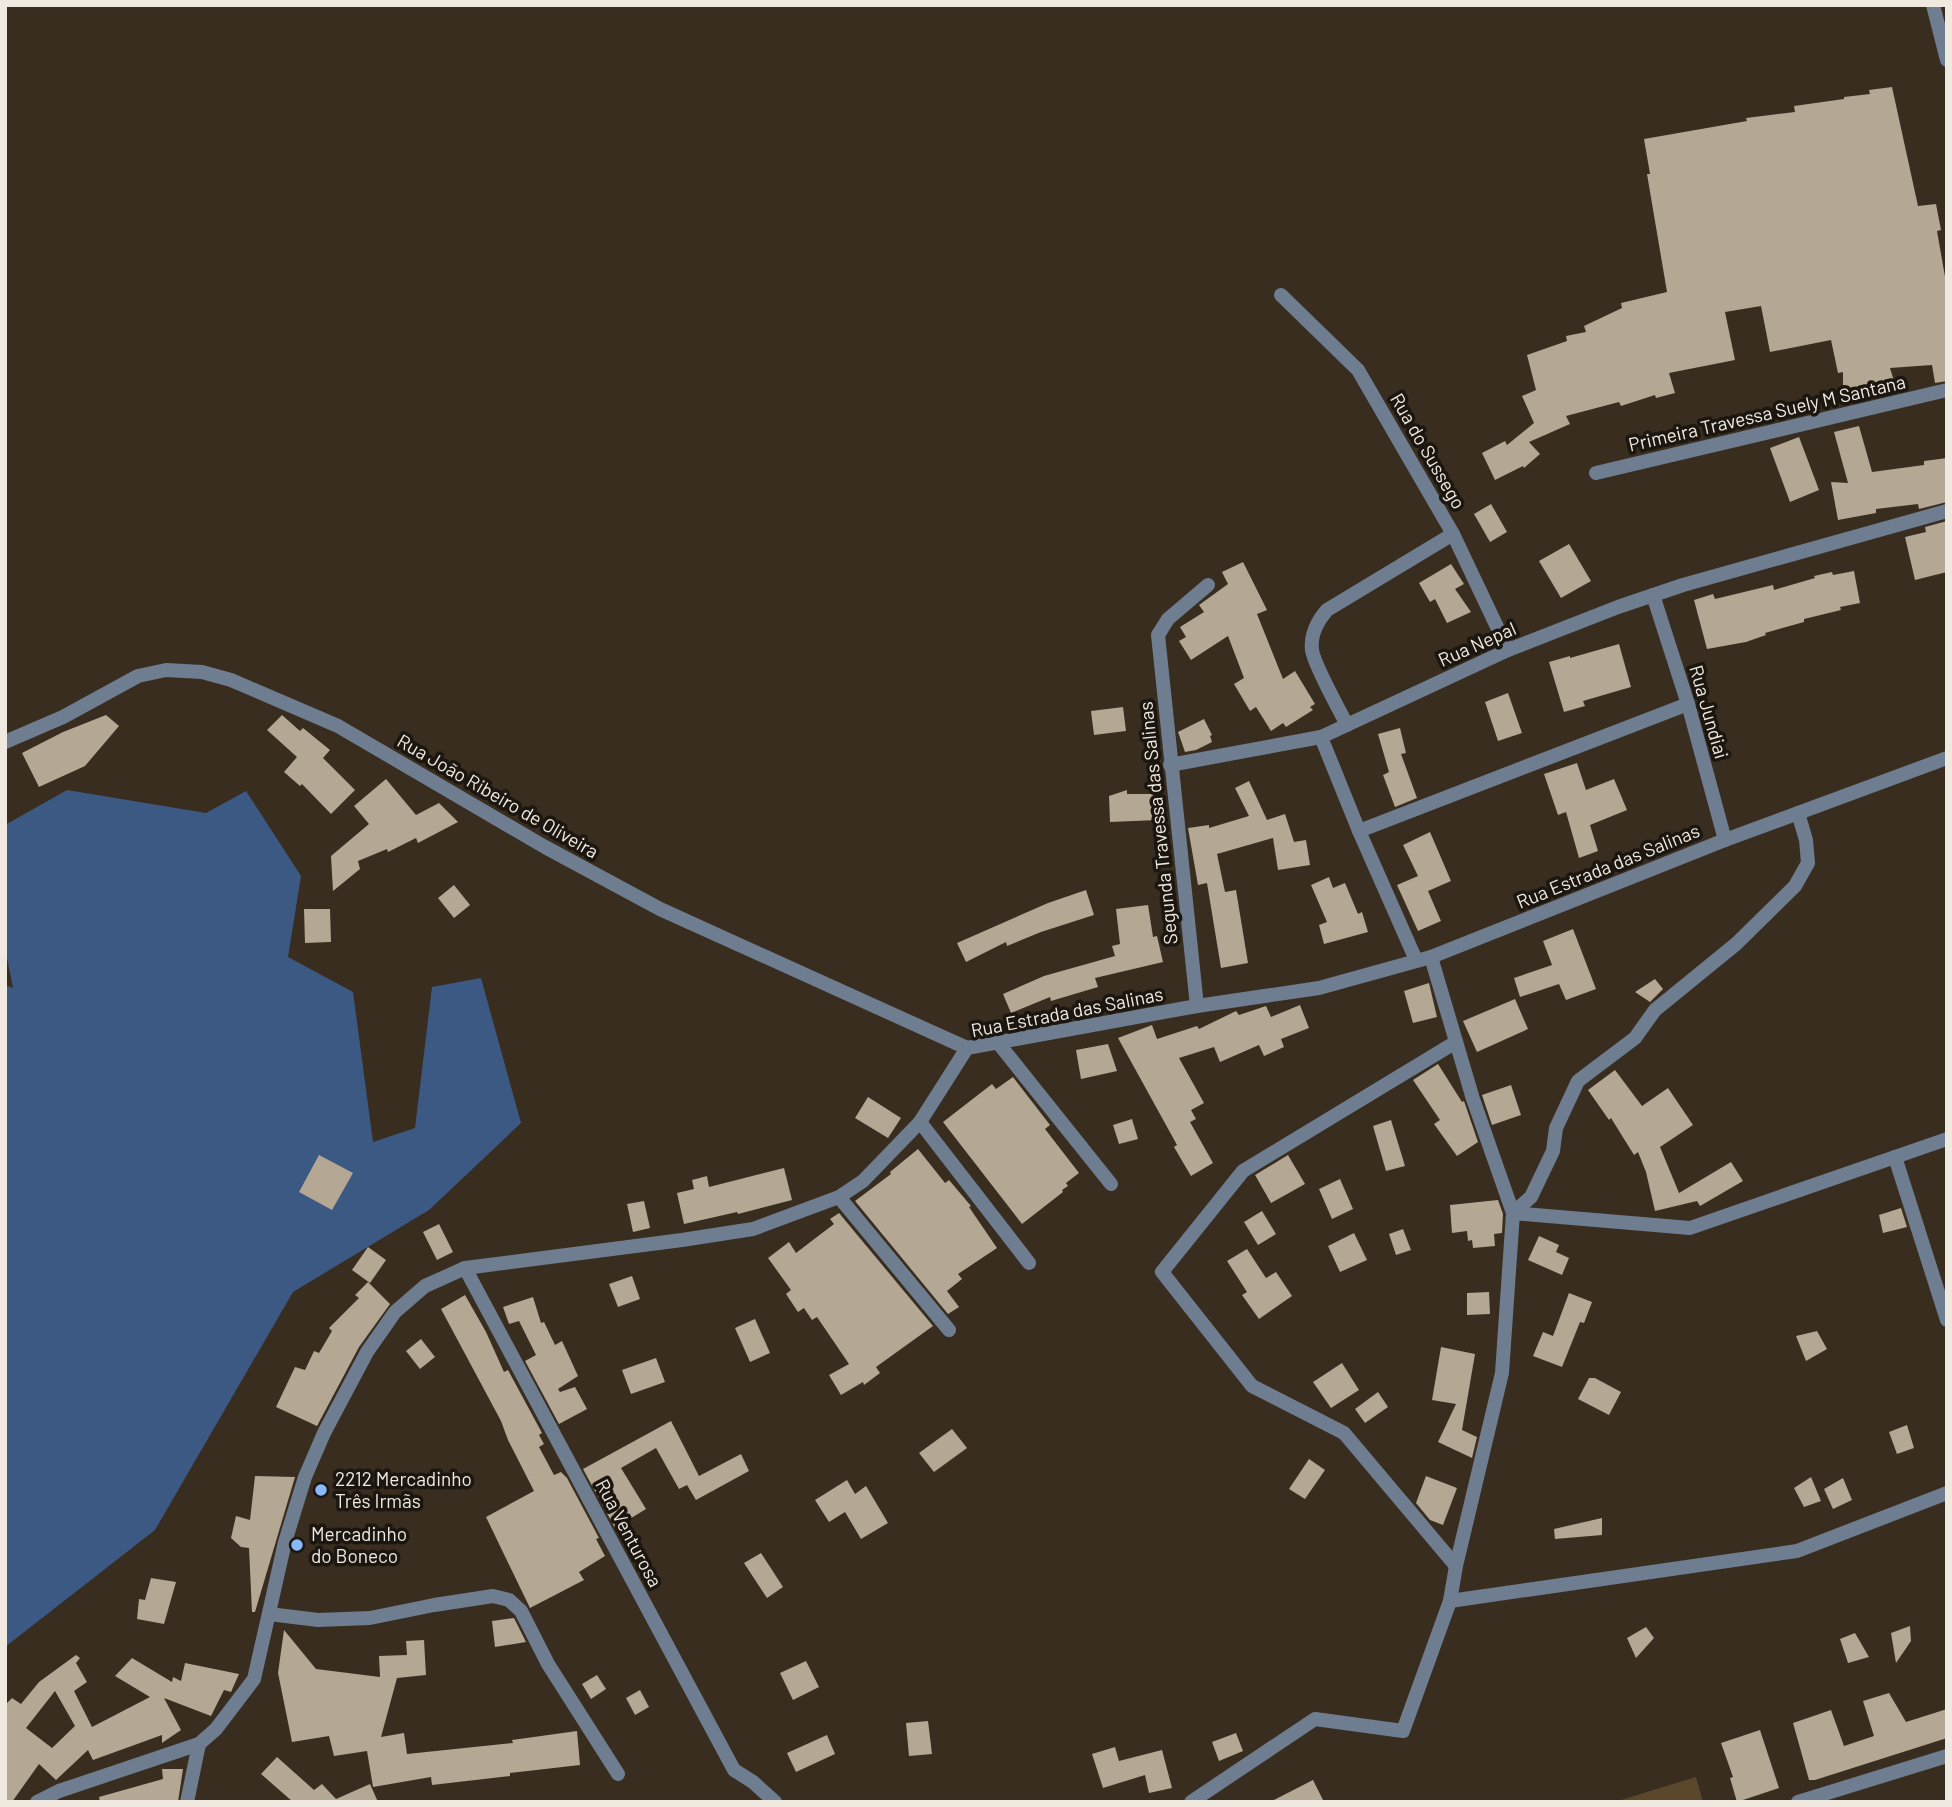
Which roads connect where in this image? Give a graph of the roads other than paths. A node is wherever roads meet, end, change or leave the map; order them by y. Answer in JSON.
{"nodes":[{"id":1,"x":1933,"y":5,"type":"edge"},
{"id":2,"x":1947,"y":60,"type":"edge"},
{"id":3,"x":1281,"y":295,"type":"dead end"},
{"id":4,"x":1947,"y":390,"type":"edge"},
{"id":5,"x":1596,"y":473,"type":"dead end"},
{"id":6,"x":1947,"y":511,"type":"edge"},
{"id":7,"x":1453,"y":534,"type":"junction"},
{"id":8,"x":1208,"y":585,"type":"dead end"},
{"id":9,"x":1653,"y":595,"type":"junction"},
{"id":10,"x":1508,"y":650,"type":"junction"},
{"id":11,"x":1688,"y":704,"type":"junction"},
{"id":12,"x":1347,"y":725,"type":"junction"},
{"id":13,"x":1321,"y":737,"type":"junction"},
{"id":14,"x":5,"y":742,"type":"edge"},
{"id":15,"x":1947,"y":758,"type":"edge"},
{"id":16,"x":1170,"y":765,"type":"junction"},
{"id":17,"x":1798,"y":813,"type":"junction"},
{"id":18,"x":1359,"y":831,"type":"junction"},
{"id":19,"x":1725,"y":840,"type":"junction"},
{"id":20,"x":1423,"y":958,"type":"junction"},
{"id":21,"x":1197,"y":1006,"type":"junction"},
{"id":22,"x":1456,"y":1042,"type":"junction"},
{"id":23,"x":999,"y":1044,"type":"junction"},
{"id":24,"x":967,"y":1048,"type":"junction"},
{"id":25,"x":920,"y":1122,"type":"junction"},
{"id":26,"x":1947,"y":1139,"type":"edge"},
{"id":27,"x":1895,"y":1157,"type":"junction"},
{"id":28,"x":1111,"y":1184,"type":"dead end"},
{"id":29,"x":839,"y":1197,"type":"junction"},
{"id":30,"x":1513,"y":1213,"type":"junction"},
{"id":31,"x":1029,"y":1263,"type":"dead end"},
{"id":32,"x":465,"y":1268,"type":"junction"},
{"id":33,"x":1947,"y":1320,"type":"edge"},
{"id":34,"x":949,"y":1330,"type":"dead end"},
{"id":35,"x":1947,"y":1493,"type":"edge"},
{"id":36,"x":1456,"y":1566,"type":"junction"},
{"id":37,"x":1450,"y":1601,"type":"junction"},
{"id":38,"x":269,"y":1614,"type":"junction"},
{"id":39,"x":199,"y":1744,"type":"junction"},
{"id":40,"x":1947,"y":1756,"type":"edge"},
{"id":41,"x":618,"y":1774,"type":"dead end"},
{"id":42,"x":37,"y":1802,"type":"edge"},
{"id":43,"x":187,"y":1802,"type":"edge"},
{"id":44,"x":775,"y":1802,"type":"edge"},
{"id":45,"x":1191,"y":1802,"type":"edge"},
{"id":46,"x":1798,"y":1802,"type":"edge"}],
"edges":[{"from":1,"to":2,"type":"street"},
{"from":3,"to":7,"type":"street","name":"Rua do Sussego"},
{"from":4,"to":5,"type":"street","name":"Primeira Travessa Suely M Santana"},
{"from":6,"to":9,"type":"street","name":"Rua Nepal"},
{"from":7,"to":10,"type":"street","name":"Rua do Sussego"},
{"from":7,"to":12,"type":"street"},
{"from":8,"to":16,"type":"street","name":"Segunda Travessa das Salinas"},
{"from":9,"to":10,"type":"street","name":"Rua Nepal"},
{"from":9,"to":11,"type":"street","name":"Rua Jundiai"},
{"from":10,"to":12,"type":"street","name":"Rua Nepal"},
{"from":11,"to":18,"type":"street"},
{"from":11,"to":19,"type":"street","name":"Rua Jundiai"},
{"from":12,"to":13,"type":"street","name":"Rua Nepal"},
{"from":13,"to":16,"type":"street"},
{"from":13,"to":18,"type":"street"},
{"from":14,"to":24,"type":"street","name":"Rua João Ribeiro de Oliveira"},
{"from":15,"to":17,"type":"street","name":"Rua Estrada das Salinas"},
{"from":16,"to":21,"type":"street","name":"Segunda Travessa das Salinas"},
{"from":17,"to":19,"type":"street","name":"Rua Estrada das Salinas"},
{"from":17,"to":30,"type":"street"},
{"from":18,"to":20,"type":"street"},
{"from":19,"to":20,"type":"street","name":"Rua Estrada das Salinas"},
{"from":20,"to":21,"type":"street","name":"Rua Estrada das Salinas"},
{"from":20,"to":22,"type":"street"},
{"from":21,"to":23,"type":"street","name":"Rua Estrada das Salinas"},
{"from":22,"to":30,"type":"street"},
{"from":22,"to":36,"type":"street"},
{"from":23,"to":24,"type":"street","name":"Rua Estrada das Salinas"},
{"from":23,"to":28,"type":"street"},
{"from":24,"to":25,"type":"street","name":"Rua Estrada das Salinas"},
{"from":25,"to":29,"type":"street","name":"Rua Estrada das Salinas"},
{"from":25,"to":31,"type":"street"},
{"from":26,"to":27,"type":"street"},
{"from":27,"to":30,"type":"street"},
{"from":27,"to":33,"type":"street"},
{"from":29,"to":32,"type":"street","name":"Rua Estrada das Salinas"},
{"from":29,"to":34,"type":"street"},
{"from":30,"to":36,"type":"street"},
{"from":32,"to":38,"type":"street","name":"Rua Estrada das Salinas"},
{"from":32,"to":44,"type":"street","name":"Rua Venturosa"},
{"from":35,"to":37,"type":"street"},
{"from":36,"to":37,"type":"street"},
{"from":37,"to":45,"type":"street"},
{"from":38,"to":39,"type":"street","name":"Rua Estrada das Salinas"},
{"from":38,"to":41,"type":"street"},
{"from":39,"to":42,"type":"street","name":"Rua Estrada das Salinas"},
{"from":39,"to":43,"type":"street"},
{"from":40,"to":46,"type":"street"}]}
